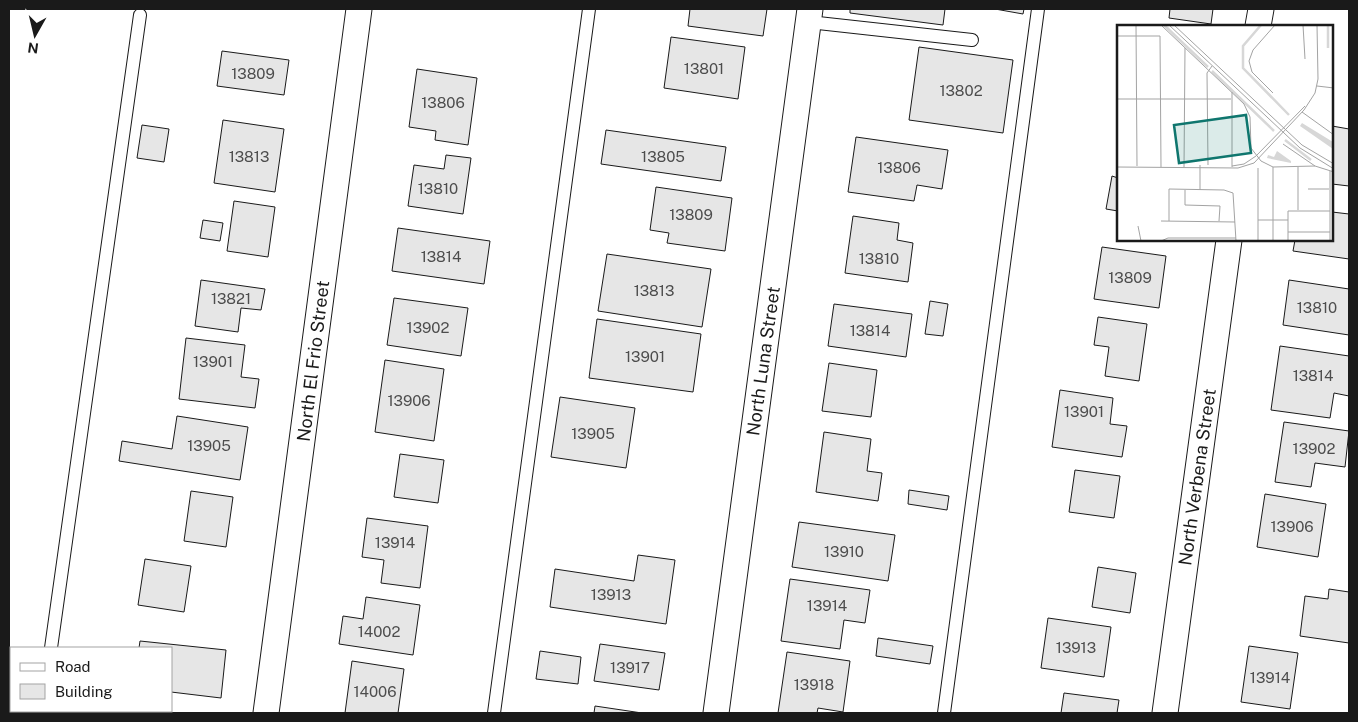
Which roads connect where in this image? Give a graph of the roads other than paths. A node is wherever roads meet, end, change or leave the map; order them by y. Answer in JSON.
{"nodes":[{"id":1,"x":359,"y":9,"type":"edge"},
{"id":2,"x":589,"y":9,"type":"edge"},
{"id":3,"x":1038,"y":9,"type":"edge"},
{"id":4,"x":1261,"y":9,"type":"edge"},
{"id":5,"x":140,"y":15,"type":"dead end"},
{"id":6,"x":809,"y":15,"type":"edge"},
{"id":7,"x":1258,"y":25,"type":"edge"},
{"id":8,"x":972,"y":40,"type":"dead end"},
{"id":9,"x":1229,"y":241,"type":"edge"},
{"id":10,"x":52,"y":647,"type":"edge"},
{"id":11,"x":266,"y":713,"type":"edge"},
{"id":12,"x":494,"y":713,"type":"edge"},
{"id":13,"x":716,"y":713,"type":"edge"},
{"id":14,"x":944,"y":713,"type":"edge"},
{"id":15,"x":1165,"y":713,"type":"edge"}],
"edges":[{"from":1,"to":11,"type":"street","name":"North El Frio Street"},
{"from":2,"to":12,"type":"lane"},
{"from":3,"to":14,"type":"lane"},
{"from":4,"to":7,"type":"street"},
{"from":5,"to":10,"type":"lane"},
{"from":6,"to":8,"type":"lane"},
{"from":6,"to":13,"type":"street","name":"North Luna Street"},
{"from":9,"to":15,"type":"street","name":"North Verbena Street"}]}
